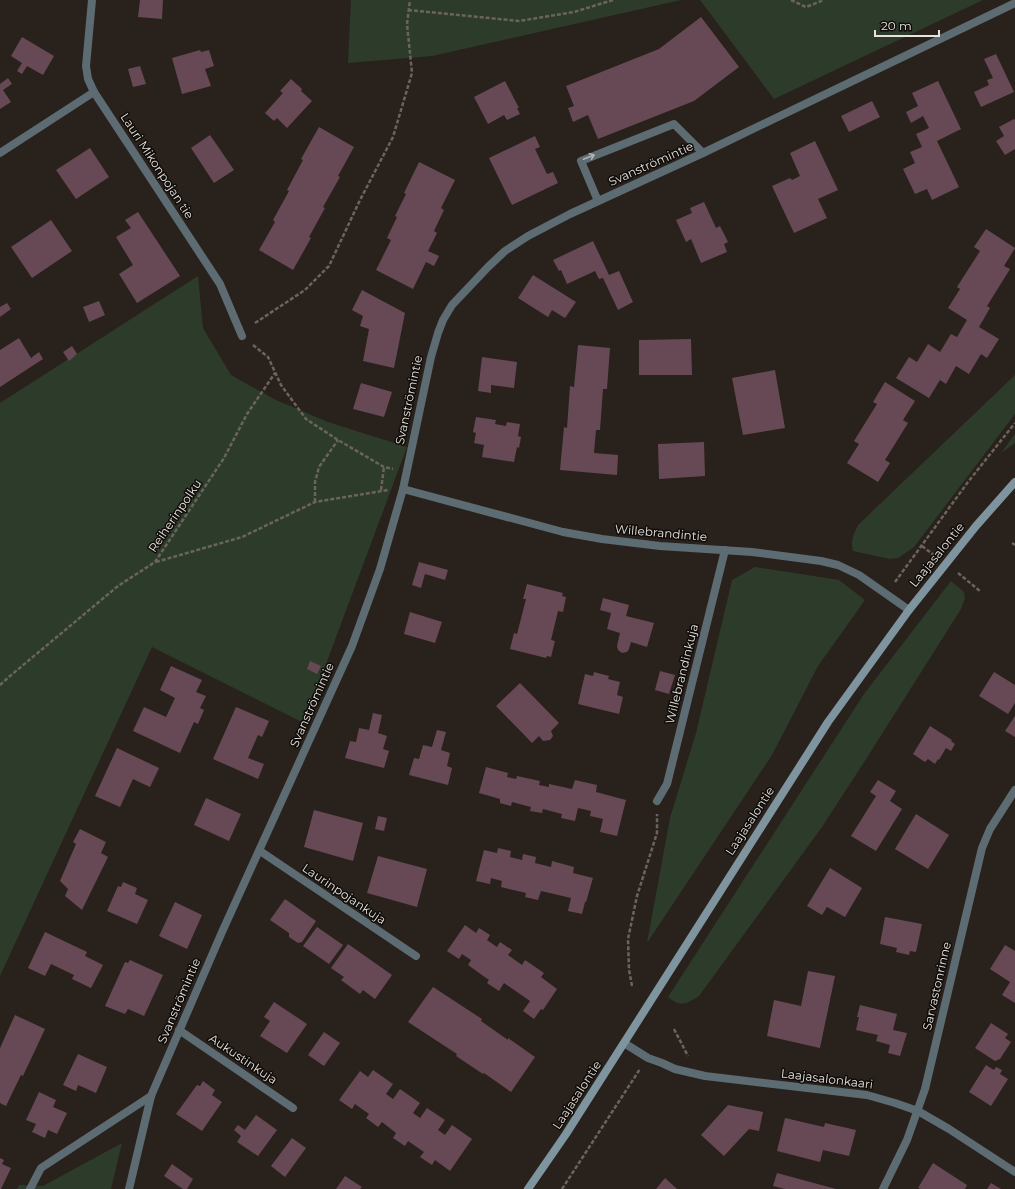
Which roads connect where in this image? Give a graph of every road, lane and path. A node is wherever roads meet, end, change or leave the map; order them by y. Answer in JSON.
{"nodes":[{"id":1,"x":92,"y":0,"type":"edge"},
{"id":2,"x":410,"y":0,"type":"edge"},
{"id":3,"x":612,"y":0,"type":"edge"},
{"id":4,"x":791,"y":0,"type":"edge"},
{"id":5,"x":824,"y":0,"type":"edge"},
{"id":6,"x":1015,"y":3,"type":"edge"},
{"id":7,"x":408,"y":10,"type":"junction"},
{"id":8,"x":94,"y":92,"type":"junction"},
{"id":9,"x":0,"y":152,"type":"edge"},
{"id":10,"x":703,"y":153,"type":"junction"},
{"id":11,"x":598,"y":201,"type":"junction"},
{"id":12,"x":255,"y":323,"type":"dead end"},
{"id":13,"x":242,"y":336,"type":"joint"},
{"id":14,"x":275,"y":373,"type":"junction"},
{"id":15,"x":1015,"y":424,"type":"edge"},
{"id":16,"x":338,"y":440,"type":"junction"},
{"id":17,"x":384,"y":467,"type":"junction"},
{"id":18,"x":395,"y":470,"type":"dead end"},
{"id":19,"x":1015,"y":482,"type":"edge"},
{"id":20,"x":403,"y":489,"type":"junction"},
{"id":21,"x":381,"y":490,"type":"junction"},
{"id":22,"x":315,"y":502,"type":"junction"},
{"id":23,"x":1012,"y":543,"type":"dead end"},
{"id":24,"x":1015,"y":545,"type":"edge"},
{"id":25,"x":725,"y":550,"type":"junction"},
{"id":26,"x":155,"y":562,"type":"junction"},
{"id":27,"x":887,"y":594,"type":"junction"},
{"id":28,"x":909,"y":610,"type":"junction"},
{"id":29,"x":0,"y":685,"type":"edge"},
{"id":30,"x":1015,"y":790,"type":"edge"},
{"id":31,"x":658,"y":801,"type":"joint"},
{"id":32,"x":260,"y":851,"type":"junction"},
{"id":33,"x":416,"y":956,"type":"dead end"},
{"id":34,"x":632,"y":986,"type":"dead end"},
{"id":35,"x":674,"y":1029,"type":"dead end"},
{"id":36,"x":179,"y":1030,"type":"junction"},
{"id":37,"x":624,"y":1043,"type":"junction"},
{"id":38,"x":639,"y":1071,"type":"dead end"},
{"id":39,"x":700,"y":1075,"type":"junction"},
{"id":40,"x":151,"y":1096,"type":"junction"},
{"id":41,"x":294,"y":1108,"type":"dead end"},
{"id":42,"x":918,"y":1112,"type":"junction"},
{"id":43,"x":1015,"y":1172,"type":"edge"},
{"id":44,"x":30,"y":1189,"type":"edge"},
{"id":45,"x":129,"y":1189,"type":"edge"},
{"id":46,"x":528,"y":1189,"type":"edge"},
{"id":47,"x":562,"y":1189,"type":"edge"},
{"id":48,"x":883,"y":1189,"type":"edge"}],
"edges":[{"from":1,"to":8,"type":"street","name":"Lauri Mikonpojan tie"},
{"from":2,"to":7,"type":"path"},
{"from":3,"to":7,"type":"path"},
{"from":4,"to":5,"type":"path"},
{"from":6,"to":10,"type":"street","name":"Svanströmintie"},
{"from":7,"to":12,"type":"path"},
{"from":8,"to":9,"type":"street"},
{"from":8,"to":13,"type":"street","name":"Lauri Mikonpojan tie"},
{"from":10,"to":11,"type":"street","name":"Svanströmintie"},
{"from":11,"to":10,"type":"street","one_way":true},
{"from":11,"to":20,"type":"street","name":"Svanströmintie"},
{"from":13,"to":14,"type":"path"},
{"from":14,"to":16,"type":"path"},
{"from":14,"to":26,"type":"path","name":"Reiherinpolku"},
{"from":15,"to":27,"type":"path"},
{"from":16,"to":17,"type":"path"},
{"from":16,"to":22,"type":"path"},
{"from":17,"to":18,"type":"path"},
{"from":17,"to":21,"type":"path"},
{"from":19,"to":28,"type":"main road","name":"Laajasalontie"},
{"from":20,"to":21,"type":"path"},
{"from":20,"to":25,"type":"street","name":"Willebrandintie"},
{"from":20,"to":32,"type":"street","name":"Svanströmintie"},
{"from":21,"to":22,"type":"path"},
{"from":22,"to":26,"type":"path"},
{"from":23,"to":24,"type":"path"},
{"from":25,"to":27,"type":"street","name":"Willebrandintie"},
{"from":25,"to":31,"type":"street","name":"Willebrandinkuja"},
{"from":26,"to":29,"type":"path","name":"Reiherinpolku"},
{"from":27,"to":28,"type":"street","name":"Willebrandintie"},
{"from":28,"to":37,"type":"main road","name":"Laajasalontie"},
{"from":30,"to":42,"type":"street","name":"Sarvastonrinne"},
{"from":31,"to":34,"type":"path"},
{"from":32,"to":33,"type":"street","name":"Laurinpojankuja"},
{"from":32,"to":36,"type":"street","name":"Svanströmintie"},
{"from":35,"to":39,"type":"path"},
{"from":36,"to":40,"type":"street","name":"Svanströmintie"},
{"from":36,"to":41,"type":"street","name":"Aukustinkuja"},
{"from":37,"to":39,"type":"street","name":"Laajasalonkaari"},
{"from":37,"to":46,"type":"main road","name":"Laajasalontie"},
{"from":38,"to":47,"type":"path"},
{"from":39,"to":42,"type":"street","name":"Laajasalonkaari"},
{"from":40,"to":44,"type":"street"},
{"from":40,"to":45,"type":"street","name":"Svanströmintie"},
{"from":42,"to":43,"type":"street","name":"Laajasalonkaari"},
{"from":42,"to":48,"type":"street","name":"Sarvastonrinne"}]}
